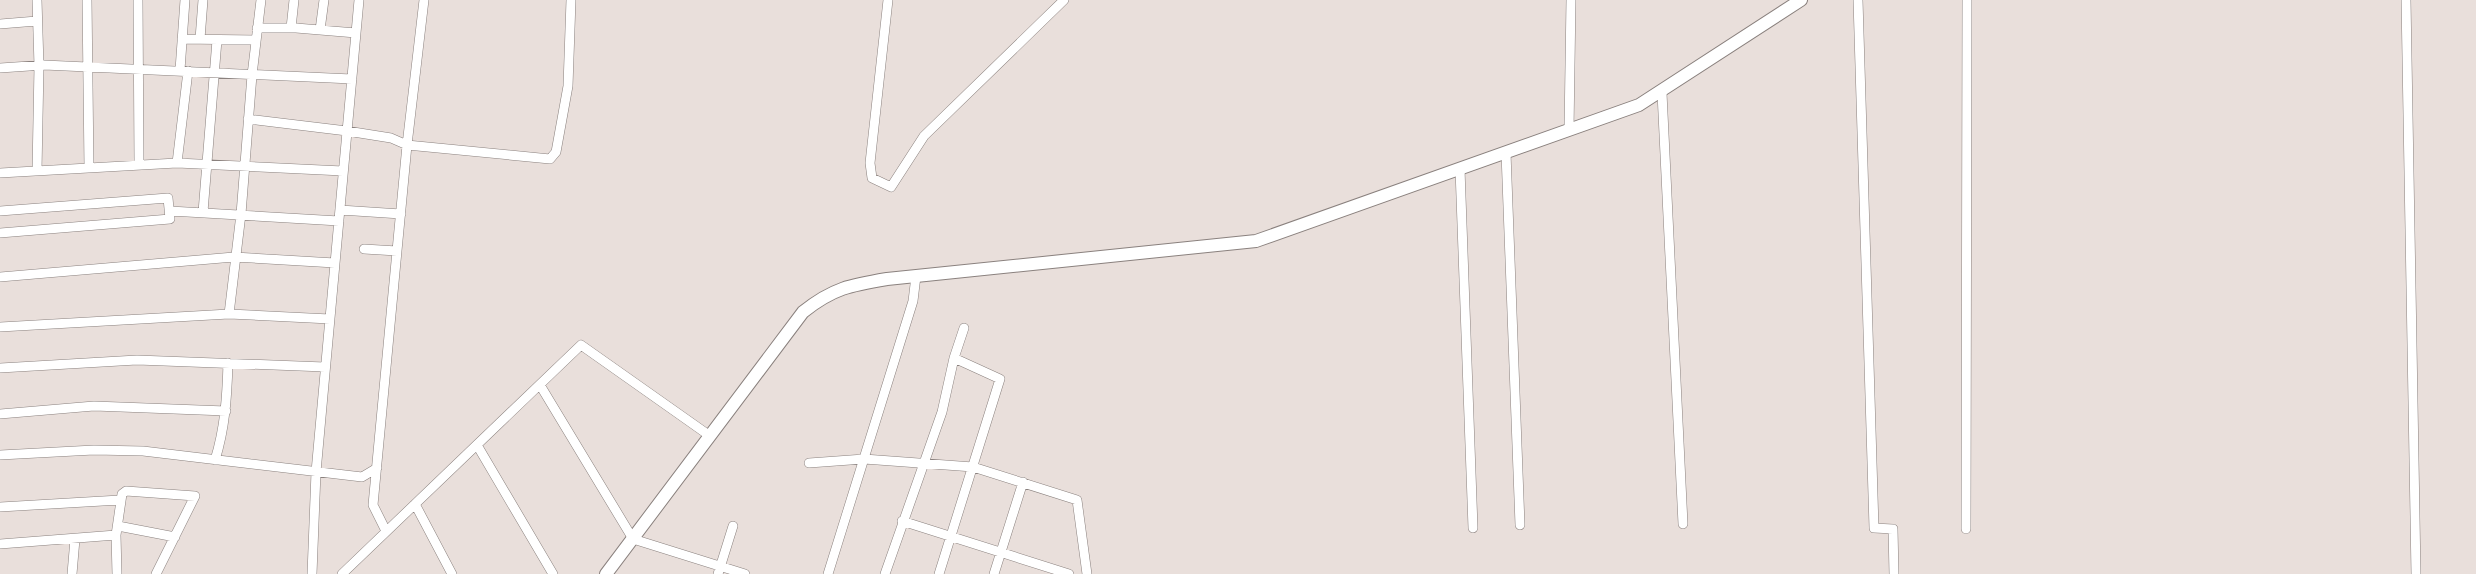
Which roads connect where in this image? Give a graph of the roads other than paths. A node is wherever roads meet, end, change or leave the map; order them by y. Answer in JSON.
{"nodes":[{"id":1,"x":37,"y":0,"type":"edge"},
{"id":2,"x":87,"y":0,"type":"edge"},
{"id":3,"x":138,"y":0,"type":"edge"},
{"id":4,"x":185,"y":0,"type":"edge"},
{"id":5,"x":203,"y":0,"type":"edge"},
{"id":6,"x":261,"y":0,"type":"edge"},
{"id":7,"x":294,"y":0,"type":"edge"},
{"id":8,"x":324,"y":0,"type":"edge"},
{"id":9,"x":359,"y":0,"type":"edge"},
{"id":10,"x":424,"y":0,"type":"edge"},
{"id":11,"x":571,"y":0,"type":"edge"},
{"id":12,"x":888,"y":0,"type":"edge"},
{"id":13,"x":1064,"y":0,"type":"edge"},
{"id":14,"x":1571,"y":0,"type":"edge"},
{"id":15,"x":1801,"y":0,"type":"edge"},
{"id":16,"x":1858,"y":0,"type":"edge"},
{"id":17,"x":1967,"y":0,"type":"edge"},
{"id":18,"x":2406,"y":0,"type":"edge"},
{"id":19,"x":37,"y":21,"type":"junction"},
{"id":20,"x":0,"y":24,"type":"edge"},
{"id":21,"x":258,"y":28,"type":"junction"},
{"id":22,"x":291,"y":28,"type":"junction"},
{"id":23,"x":320,"y":30,"type":"junction"},
{"id":24,"x":356,"y":33,"type":"junction"},
{"id":25,"x":200,"y":38,"type":"junction"},
{"id":26,"x":182,"y":39,"type":"junction"},
{"id":27,"x":217,"y":40,"type":"junction"},
{"id":28,"x":256,"y":40,"type":"junction"},
{"id":29,"x":38,"y":66,"type":"junction"},
{"id":30,"x":0,"y":68,"type":"edge"},
{"id":31,"x":87,"y":68,"type":"junction"},
{"id":32,"x":138,"y":69,"type":"junction"},
{"id":33,"x":184,"y":71,"type":"junction"},
{"id":34,"x":213,"y":73,"type":"junction"},
{"id":35,"x":252,"y":75,"type":"junction"},
{"id":36,"x":352,"y":80,"type":"junction"},
{"id":37,"x":1662,"y":92,"type":"junction"},
{"id":38,"x":248,"y":119,"type":"junction"},
{"id":39,"x":347,"y":130,"type":"junction"},
{"id":40,"x":1569,"y":130,"type":"junction"},
{"id":41,"x":407,"y":145,"type":"junction"},
{"id":42,"x":1506,"y":153,"type":"junction"},
{"id":43,"x":138,"y":163,"type":"junction"},
{"id":44,"x":178,"y":163,"type":"junction"},
{"id":45,"x":206,"y":165,"type":"junction"},
{"id":46,"x":245,"y":167,"type":"junction"},
{"id":47,"x":89,"y":168,"type":"junction"},
{"id":48,"x":1460,"y":169,"type":"junction"},
{"id":49,"x":37,"y":171,"type":"junction"},
{"id":50,"x":343,"y":171,"type":"junction"},
{"id":51,"x":0,"y":174,"type":"edge"},
{"id":52,"x":340,"y":210,"type":"junction"},
{"id":53,"x":0,"y":211,"type":"edge"},
{"id":54,"x":170,"y":211,"type":"junction"},
{"id":55,"x":203,"y":212,"type":"junction"},
{"id":56,"x":241,"y":214,"type":"junction"},
{"id":57,"x":401,"y":214,"type":"junction"},
{"id":58,"x":339,"y":222,"type":"junction"},
{"id":59,"x":0,"y":233,"type":"edge"},
{"id":60,"x":364,"y":249,"type":"dead end"},
{"id":61,"x":397,"y":251,"type":"junction"},
{"id":62,"x":234,"y":257,"type":"junction"},
{"id":63,"x":335,"y":263,"type":"junction"},
{"id":64,"x":0,"y":276,"type":"edge"},
{"id":65,"x":916,"y":276,"type":"junction"},
{"id":66,"x":229,"y":314,"type":"junction"},
{"id":67,"x":330,"y":319,"type":"junction"},
{"id":68,"x":0,"y":327,"type":"edge"},
{"id":69,"x":964,"y":328,"type":"dead end"},
{"id":70,"x":954,"y":358,"type":"junction"},
{"id":71,"x":228,"y":363,"type":"junction"},
{"id":72,"x":325,"y":367,"type":"junction"},
{"id":73,"x":0,"y":368,"type":"edge"},
{"id":74,"x":540,"y":385,"type":"junction"},
{"id":75,"x":226,"y":411,"type":"junction"},
{"id":76,"x":0,"y":414,"type":"edge"},
{"id":77,"x":710,"y":436,"type":"junction"},
{"id":78,"x":477,"y":445,"type":"junction"},
{"id":79,"x":0,"y":455,"type":"edge"},
{"id":80,"x":864,"y":459,"type":"junction"},
{"id":81,"x":215,"y":460,"type":"junction"},
{"id":82,"x":924,"y":462,"type":"junction"},
{"id":83,"x":809,"y":463,"type":"dead end"},
{"id":84,"x":973,"y":467,"type":"junction"},
{"id":85,"x":377,"y":468,"type":"junction"},
{"id":86,"x":316,"y":472,"type":"junction"},
{"id":87,"x":1023,"y":482,"type":"junction"},
{"id":88,"x":120,"y":500,"type":"junction"},
{"id":89,"x":415,"y":504,"type":"junction"},
{"id":90,"x":0,"y":507,"type":"edge"},
{"id":91,"x":902,"y":521,"type":"junction"},
{"id":92,"x":1683,"y":524,"type":"dead end"},
{"id":93,"x":1520,"y":525,"type":"dead end"},
{"id":94,"x":733,"y":526,"type":"dead end"},
{"id":95,"x":1473,"y":528,"type":"dead end"},
{"id":96,"x":1966,"y":529,"type":"dead end"},
{"id":97,"x":117,"y":531,"type":"junction"},
{"id":98,"x":386,"y":531,"type":"junction"},
{"id":99,"x":951,"y":536,"type":"junction"},
{"id":100,"x":175,"y":537,"type":"junction"},
{"id":101,"x":75,"y":539,"type":"junction"},
{"id":102,"x":633,"y":539,"type":"junction"},
{"id":103,"x":0,"y":544,"type":"edge"},
{"id":104,"x":1001,"y":552,"type":"junction"},
{"id":105,"x":719,"y":570,"type":"edge"},
{"id":106,"x":1050,"y":571,"type":"edge"},
{"id":107,"x":347,"y":572,"type":"edge"},
{"id":108,"x":72,"y":574,"type":"edge"},
{"id":109,"x":117,"y":574,"type":"edge"},
{"id":110,"x":156,"y":574,"type":"edge"},
{"id":111,"x":312,"y":574,"type":"edge"},
{"id":112,"x":452,"y":574,"type":"edge"},
{"id":113,"x":553,"y":574,"type":"edge"},
{"id":114,"x":606,"y":574,"type":"edge"},
{"id":115,"x":745,"y":574,"type":"edge"},
{"id":116,"x":828,"y":574,"type":"edge"},
{"id":117,"x":885,"y":574,"type":"edge"},
{"id":118,"x":939,"y":574,"type":"edge"},
{"id":119,"x":994,"y":574,"type":"edge"},
{"id":120,"x":1069,"y":574,"type":"edge"},
{"id":121,"x":1087,"y":574,"type":"edge"},
{"id":122,"x":1894,"y":574,"type":"edge"},
{"id":123,"x":2416,"y":574,"type":"edge"}],
"edges":[{"from":1,"to":19,"type":"street"},
{"from":2,"to":31,"type":"street"},
{"from":3,"to":32,"type":"street"},
{"from":4,"to":26,"type":"street"},
{"from":5,"to":25,"type":"street"},
{"from":6,"to":21,"type":"street"},
{"from":7,"to":22,"type":"street"},
{"from":8,"to":23,"type":"street"},
{"from":9,"to":24,"type":"street"},
{"from":10,"to":41,"type":"street"},
{"from":11,"to":41,"type":"street"},
{"from":12,"to":13,"type":"street"},
{"from":14,"to":40,"type":"street"},
{"from":15,"to":37,"type":"main road"},
{"from":16,"to":122,"type":"street"},
{"from":17,"to":96,"type":"street"},
{"from":18,"to":123,"type":"street"},
{"from":19,"to":20,"type":"street"},
{"from":19,"to":29,"type":"street"},
{"from":21,"to":22,"type":"street"},
{"from":21,"to":28,"type":"street"},
{"from":22,"to":23,"type":"street"},
{"from":23,"to":24,"type":"street"},
{"from":24,"to":36,"type":"street"},
{"from":25,"to":26,"type":"street"},
{"from":25,"to":27,"type":"street"},
{"from":26,"to":33,"type":"street"},
{"from":27,"to":28,"type":"street"},
{"from":27,"to":34,"type":"street"},
{"from":28,"to":35,"type":"street"},
{"from":29,"to":30,"type":"street"},
{"from":29,"to":31,"type":"street"},
{"from":29,"to":49,"type":"street"},
{"from":31,"to":32,"type":"street"},
{"from":31,"to":47,"type":"street"},
{"from":32,"to":33,"type":"street"},
{"from":32,"to":43,"type":"street"},
{"from":33,"to":34,"type":"street"},
{"from":33,"to":44,"type":"street"},
{"from":34,"to":35,"type":"street"},
{"from":34,"to":45,"type":"street"},
{"from":35,"to":36,"type":"street"},
{"from":35,"to":38,"type":"street"},
{"from":36,"to":39,"type":"street"},
{"from":37,"to":40,"type":"main road"},
{"from":37,"to":92,"type":"street"},
{"from":38,"to":39,"type":"street"},
{"from":38,"to":46,"type":"street"},
{"from":39,"to":41,"type":"street"},
{"from":39,"to":50,"type":"street"},
{"from":40,"to":42,"type":"main road"},
{"from":41,"to":57,"type":"street"},
{"from":42,"to":48,"type":"main road"},
{"from":42,"to":93,"type":"street"},
{"from":43,"to":44,"type":"street"},
{"from":43,"to":47,"type":"street"},
{"from":44,"to":45,"type":"street"},
{"from":45,"to":46,"type":"street"},
{"from":45,"to":55,"type":"street"},
{"from":46,"to":50,"type":"street"},
{"from":46,"to":56,"type":"street"},
{"from":47,"to":49,"type":"street"},
{"from":48,"to":65,"type":"main road"},
{"from":48,"to":95,"type":"street"},
{"from":49,"to":51,"type":"street"},
{"from":50,"to":52,"type":"street"},
{"from":52,"to":57,"type":"street"},
{"from":52,"to":58,"type":"street"},
{"from":53,"to":54,"type":"street"},
{"from":54,"to":55,"type":"street"},
{"from":54,"to":59,"type":"street"},
{"from":55,"to":56,"type":"street"},
{"from":56,"to":58,"type":"street"},
{"from":56,"to":62,"type":"street"},
{"from":57,"to":61,"type":"street"},
{"from":58,"to":63,"type":"street"},
{"from":60,"to":61,"type":"street"},
{"from":61,"to":85,"type":"street"},
{"from":62,"to":63,"type":"street"},
{"from":62,"to":64,"type":"street"},
{"from":62,"to":66,"type":"street"},
{"from":63,"to":67,"type":"street"},
{"from":65,"to":77,"type":"main road"},
{"from":65,"to":80,"type":"street"},
{"from":66,"to":67,"type":"street"},
{"from":66,"to":68,"type":"street"},
{"from":67,"to":72,"type":"street"},
{"from":69,"to":70,"type":"street"},
{"from":70,"to":82,"type":"street"},
{"from":70,"to":84,"type":"street"},
{"from":71,"to":72,"type":"street"},
{"from":71,"to":73,"type":"street"},
{"from":71,"to":75,"type":"street"},
{"from":72,"to":86,"type":"street"},
{"from":74,"to":77,"type":"street"},
{"from":74,"to":78,"type":"street"},
{"from":74,"to":102,"type":"street"},
{"from":75,"to":76,"type":"street"},
{"from":75,"to":81,"type":"street"},
{"from":77,"to":102,"type":"main road"},
{"from":78,"to":89,"type":"street"},
{"from":78,"to":113,"type":"street"},
{"from":79,"to":81,"type":"street"},
{"from":80,"to":82,"type":"street"},
{"from":80,"to":83,"type":"street"},
{"from":80,"to":116,"type":"street"},
{"from":81,"to":86,"type":"street"},
{"from":82,"to":84,"type":"street"},
{"from":82,"to":91,"type":"street"},
{"from":84,"to":87,"type":"street"},
{"from":84,"to":99,"type":"street"},
{"from":85,"to":86,"type":"street"},
{"from":85,"to":98,"type":"street"},
{"from":86,"to":111,"type":"street"},
{"from":87,"to":104,"type":"street"},
{"from":87,"to":121,"type":"street"},
{"from":88,"to":90,"type":"street"},
{"from":88,"to":97,"type":"street"},
{"from":88,"to":100,"type":"street"},
{"from":89,"to":98,"type":"street"},
{"from":89,"to":112,"type":"street"},
{"from":91,"to":99,"type":"street"},
{"from":91,"to":117,"type":"street"},
{"from":94,"to":105,"type":"street"},
{"from":97,"to":100,"type":"street"},
{"from":97,"to":101,"type":"street"},
{"from":97,"to":109,"type":"street"},
{"from":98,"to":107,"type":"street"},
{"from":99,"to":104,"type":"street"},
{"from":99,"to":118,"type":"street"},
{"from":100,"to":110,"type":"street"},
{"from":101,"to":103,"type":"street"},
{"from":101,"to":108,"type":"street"},
{"from":102,"to":105,"type":"street"},
{"from":102,"to":114,"type":"main road"},
{"from":104,"to":106,"type":"street"},
{"from":104,"to":119,"type":"street"},
{"from":105,"to":115,"type":"street"},
{"from":106,"to":120,"type":"street"}]}
